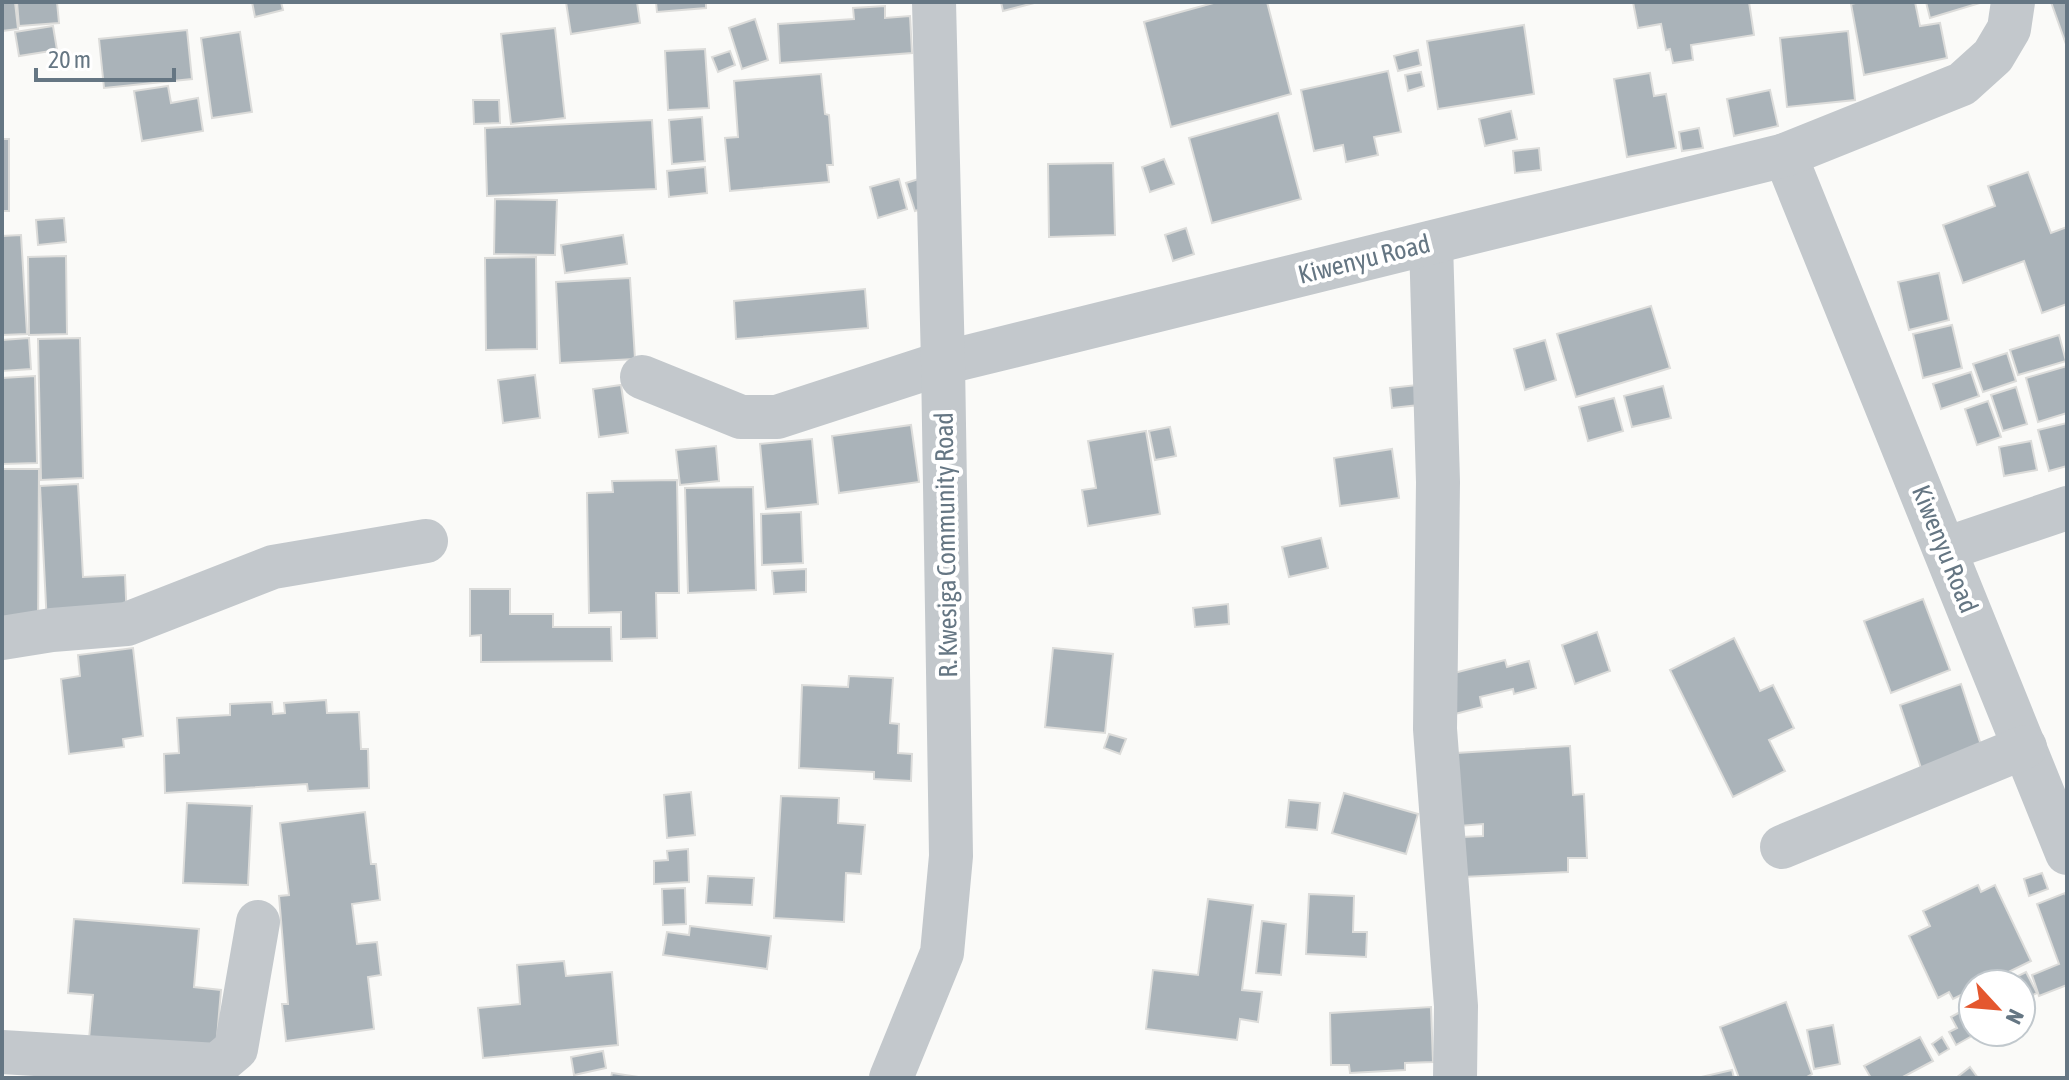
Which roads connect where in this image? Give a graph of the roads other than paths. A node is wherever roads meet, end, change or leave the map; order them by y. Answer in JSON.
{"nodes":[{"id":1,"x":934,"y":2,"type":"edge"},
{"id":2,"x":2013,"y":2,"type":"edge"},
{"id":3,"x":1785,"y":155,"type":"junction"},
{"id":4,"x":1431,"y":243,"type":"junction"},
{"id":5,"x":943,"y":363,"type":"junction"},
{"id":6,"x":642,"y":377,"type":"dead end"},
{"id":7,"x":2067,"y":508,"type":"edge"},
{"id":8,"x":426,"y":541,"type":"dead end"},
{"id":9,"x":1945,"y":549,"type":"junction"},
{"id":10,"x":2,"y":638,"type":"edge"},
{"id":11,"x":2025,"y":747,"type":"junction"},
{"id":12,"x":1782,"y":847,"type":"dead end"},
{"id":13,"x":2067,"y":853,"type":"edge"},
{"id":14,"x":258,"y":922,"type":"dead end"},
{"id":15,"x":2,"y":1052,"type":"edge"},
{"id":16,"x":891,"y":1078,"type":"edge"},
{"id":17,"x":1455,"y":1078,"type":"edge"}],
"edges":[{"from":1,"to":5,"type":"street","name":"R. Kwesiga Community Road"},
{"from":2,"to":3,"type":"street","name":"Kiwenyu Road"},
{"from":3,"to":4,"type":"street","name":"Kiwenyu Road"},
{"from":3,"to":9,"type":"street","name":"Kiwenyu Road"},
{"from":4,"to":5,"type":"street","name":"Kiwenyu Road"},
{"from":4,"to":17,"type":"street"},
{"from":5,"to":6,"type":"street","name":"Kiwenyu Road"},
{"from":5,"to":16,"type":"street","name":"R. Kwesiga Community Road"},
{"from":7,"to":9,"type":"street"},
{"from":8,"to":10,"type":"street"},
{"from":9,"to":11,"type":"street","name":"Kiwenyu Road"},
{"from":11,"to":12,"type":"street"},
{"from":11,"to":13,"type":"street","name":"Kiwenyu Road"},
{"from":14,"to":15,"type":"street"}]}
